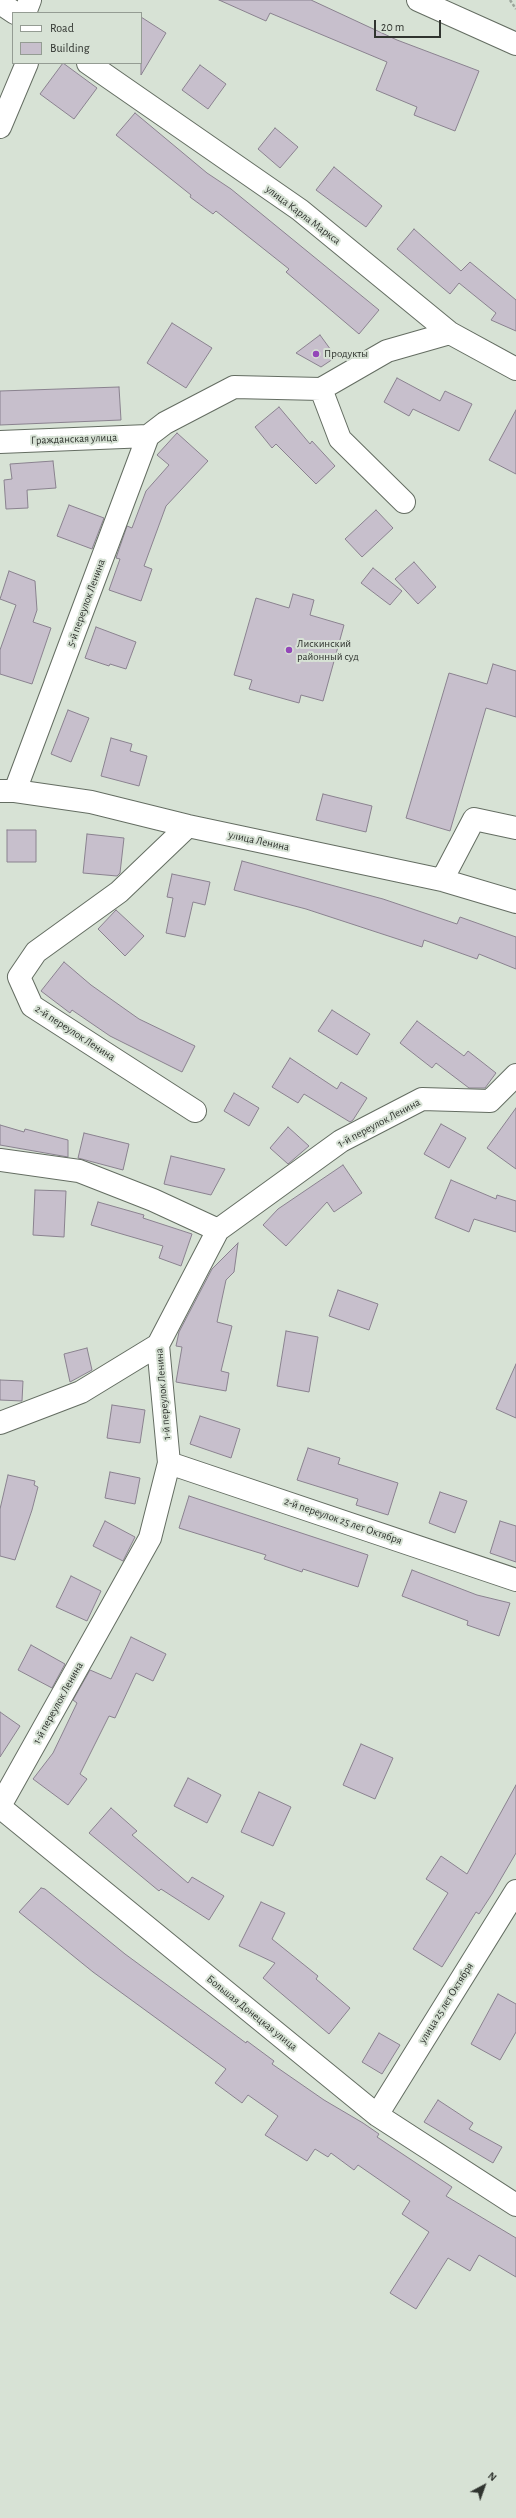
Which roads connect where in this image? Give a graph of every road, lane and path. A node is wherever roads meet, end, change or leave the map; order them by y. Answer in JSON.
{"nodes":[{"id":1,"x":30,"y":0,"type":"edge"},
{"id":2,"x":418,"y":0,"type":"edge"},
{"id":3,"x":510,"y":0,"type":"edge"},
{"id":4,"x":0,"y":3,"type":"edge"},
{"id":5,"x":516,"y":9,"type":"edge"},
{"id":6,"x":14,"y":12,"type":"edge"},
{"id":7,"x":25,"y":12,"type":"edge"},
{"id":8,"x":516,"y":44,"type":"edge"},
{"id":9,"x":26,"y":64,"type":"edge"},
{"id":10,"x":89,"y":64,"type":"edge"},
{"id":11,"x":0,"y":127,"type":"edge"},
{"id":12,"x":450,"y":332,"type":"junction"},
{"id":13,"x":516,"y":368,"type":"edge"},
{"id":14,"x":321,"y":389,"type":"junction"},
{"id":15,"x":148,"y":436,"type":"junction"},
{"id":16,"x":0,"y":442,"type":"edge"},
{"id":17,"x":404,"y":502,"type":"dead end"},
{"id":18,"x":8,"y":791,"type":"edge"},
{"id":19,"x":188,"y":826,"type":"junction"},
{"id":20,"x":516,"y":828,"type":"edge"},
{"id":21,"x":442,"y":880,"type":"junction"},
{"id":22,"x":516,"y":902,"type":"edge"},
{"id":23,"x":516,"y":1075,"type":"edge"},
{"id":24,"x":195,"y":1111,"type":"dead end"},
{"id":25,"x":0,"y":1160,"type":"edge"},
{"id":26,"x":218,"y":1230,"type":"junction"},
{"id":27,"x":158,"y":1345,"type":"junction"},
{"id":28,"x":0,"y":1423,"type":"edge"},
{"id":29,"x":169,"y":1462,"type":"junction"},
{"id":30,"x":516,"y":1580,"type":"edge"},
{"id":31,"x":0,"y":1806,"type":"edge"},
{"id":32,"x":516,"y":1891,"type":"edge"},
{"id":33,"x":376,"y":2115,"type":"junction"},
{"id":34,"x":516,"y":2205,"type":"edge"}],
"edges":[{"from":1,"to":7,"type":"street"},
{"from":2,"to":8,"type":"street"},
{"from":3,"to":5,"type":"path"},
{"from":4,"to":6,"type":"street"},
{"from":9,"to":11,"type":"street"},
{"from":10,"to":12,"type":"street","name":"улица Карла Маркса"},
{"from":12,"to":13,"type":"street","name":"улица Карла Маркса"},
{"from":12,"to":14,"type":"street"},
{"from":14,"to":15,"type":"street"},
{"from":14,"to":17,"type":"street"},
{"from":15,"to":16,"type":"street","name":"Гражданская улица"},
{"from":15,"to":18,"type":"street","name":"5-й переулок Ленина"},
{"from":18,"to":19,"type":"street","name":"улица Ленина"},
{"from":19,"to":21,"type":"street","name":"улица Ленина"},
{"from":19,"to":24,"type":"street","name":"2-й переулок Ленина"},
{"from":20,"to":21,"type":"street"},
{"from":21,"to":22,"type":"street","name":"улица Ленина"},
{"from":23,"to":26,"type":"street","name":"1-й переулок Ленина"},
{"from":25,"to":26,"type":"street"},
{"from":26,"to":27,"type":"street","name":"1-й переулок Ленина"},
{"from":27,"to":28,"type":"street"},
{"from":27,"to":29,"type":"street","name":"1-й переулок Ленина"},
{"from":29,"to":30,"type":"street","name":"2-й переулок 25 лет Октября"},
{"from":29,"to":31,"type":"street","name":"1-й переулок Ленина"},
{"from":31,"to":33,"type":"street","name":"Большая Донецкая улица"},
{"from":32,"to":33,"type":"street","name":"улица 25 лет Октября"},
{"from":33,"to":34,"type":"street","name":"Большая Донецкая улица"}]}
